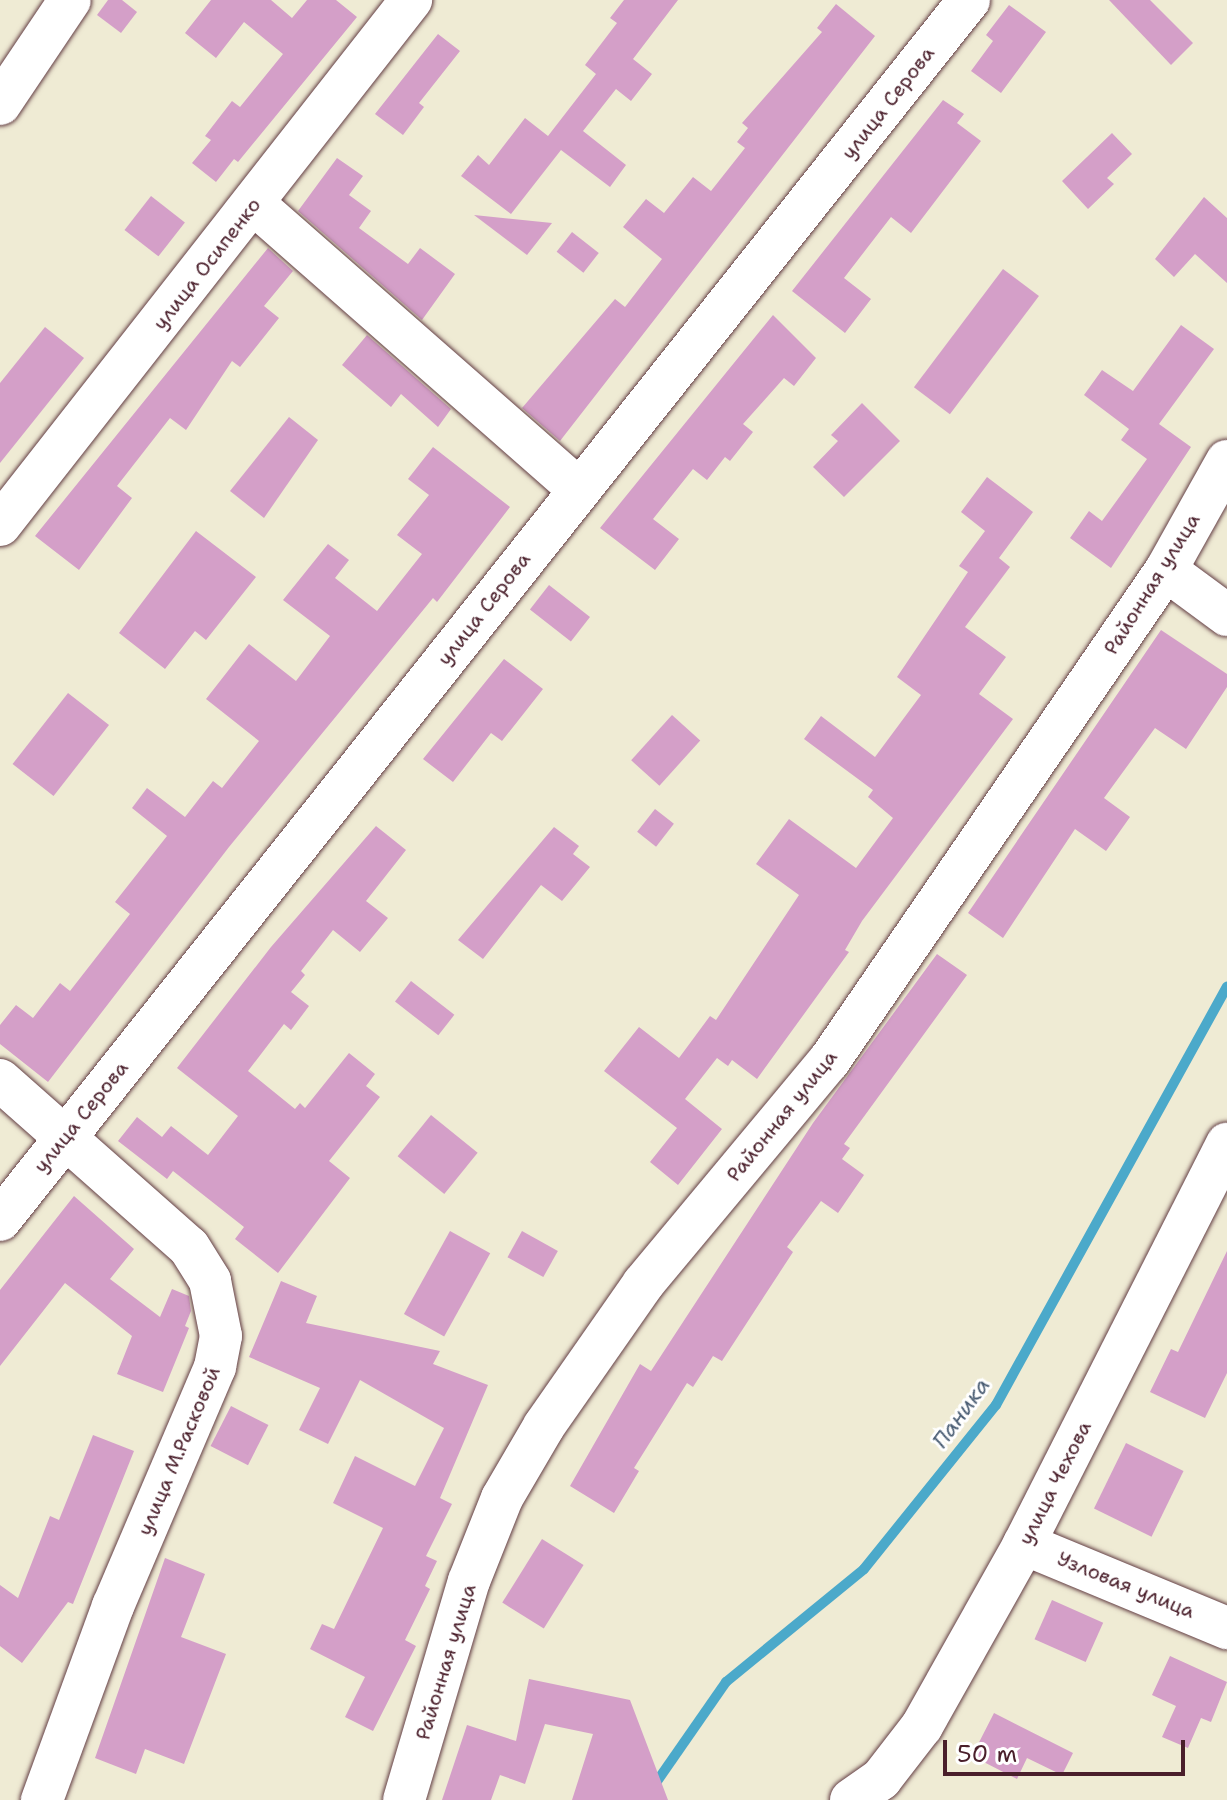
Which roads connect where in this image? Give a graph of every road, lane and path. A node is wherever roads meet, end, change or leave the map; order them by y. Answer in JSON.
{"nodes":[{"id":1,"x":70,"y":0,"type":"edge"},
{"id":2,"x":411,"y":0,"type":"edge"},
{"id":3,"x":969,"y":0,"type":"edge"},
{"id":4,"x":0,"y":104,"type":"edge"},
{"id":5,"x":254,"y":204,"type":"junction"},
{"id":6,"x":1227,"y":461,"type":"edge"},
{"id":7,"x":578,"y":489,"type":"junction"},
{"id":8,"x":0,"y":525,"type":"edge"},
{"id":9,"x":1166,"y":570,"type":"junction"},
{"id":10,"x":1227,"y":615,"type":"edge"},
{"id":11,"x":0,"y":1080,"type":"edge"},
{"id":12,"x":66,"y":1136,"type":"junction"},
{"id":13,"x":1227,"y":1143,"type":"edge"},
{"id":14,"x":0,"y":1220,"type":"edge"},
{"id":15,"x":1024,"y":1544,"type":"junction"},
{"id":16,"x":1227,"y":1628,"type":"edge"},
{"id":17,"x":42,"y":1800,"type":"edge"},
{"id":18,"x":404,"y":1800,"type":"edge"},
{"id":19,"x":851,"y":1800,"type":"edge"}],
"edges":[{"from":1,"to":4,"type":"street"},
{"from":2,"to":5,"type":"street","name":"улица Осипенко"},
{"from":3,"to":7,"type":"street","name":"улица Серова"},
{"from":5,"to":7,"type":"street"},
{"from":5,"to":8,"type":"street","name":"улица Осипенко"},
{"from":6,"to":9,"type":"street","name":"Районная улица"},
{"from":7,"to":12,"type":"street","name":"улица Серова"},
{"from":9,"to":10,"type":"street"},
{"from":9,"to":18,"type":"street","name":"Районная улица"},
{"from":11,"to":12,"type":"street","name":"улица М.Расковой"},
{"from":12,"to":14,"type":"street","name":"улица Серова"},
{"from":12,"to":17,"type":"street","name":"улица М.Расковой"},
{"from":13,"to":15,"type":"street","name":"улица Чехова"},
{"from":15,"to":16,"type":"street","name":"Узловая улица"},
{"from":15,"to":19,"type":"street","name":"улица Чехова"}]}
